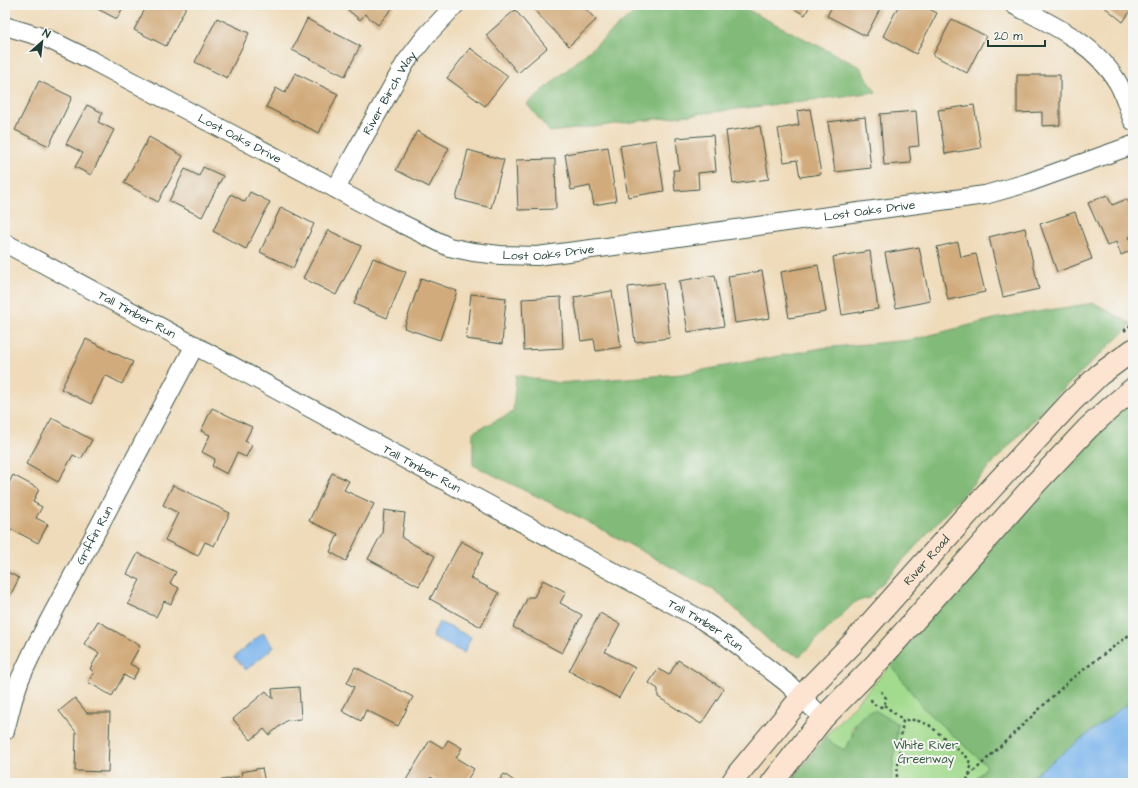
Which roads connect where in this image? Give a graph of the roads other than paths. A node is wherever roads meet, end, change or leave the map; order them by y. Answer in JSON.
{"nodes":[{"id":1,"x":455,"y":5,"type":"edge"},
{"id":2,"x":1014,"y":5,"type":"edge"},
{"id":3,"x":5,"y":26,"type":"edge"},
{"id":4,"x":1133,"y":121,"type":"edge"},
{"id":5,"x":1133,"y":145,"type":"edge"},
{"id":6,"x":336,"y":189,"type":"junction"},
{"id":7,"x":5,"y":243,"type":"edge"},
{"id":8,"x":195,"y":345,"type":"junction"},
{"id":9,"x":1133,"y":350,"type":"edge"},
{"id":10,"x":1133,"y":389,"type":"edge"},
{"id":11,"x":802,"y":696,"type":"junction"},
{"id":12,"x":823,"y":718,"type":"junction"},
{"id":13,"x":5,"y":731,"type":"edge"},
{"id":14,"x":732,"y":783,"type":"edge"},
{"id":15,"x":772,"y":783,"type":"edge"}],
"edges":[{"from":1,"to":6,"type":"street","name":"River Birch Way"},
{"from":2,"to":4,"type":"street"},
{"from":3,"to":6,"type":"street","name":"Lost Oaks Drive"},
{"from":5,"to":6,"type":"street","name":"Lost Oaks Drive"},
{"from":7,"to":8,"type":"street","name":"Tall Timber Run"},
{"from":8,"to":11,"type":"street","name":"Tall Timber Run"},
{"from":8,"to":13,"type":"street","name":"Griffin Run"},
{"from":9,"to":11,"type":"main road","name":"River Road"},
{"from":10,"to":12,"type":"main road"},
{"from":11,"to":12,"type":"street","name":"Tall Timber Run"},
{"from":11,"to":14,"type":"main road","name":"River Road"},
{"from":12,"to":15,"type":"main road"}]}
